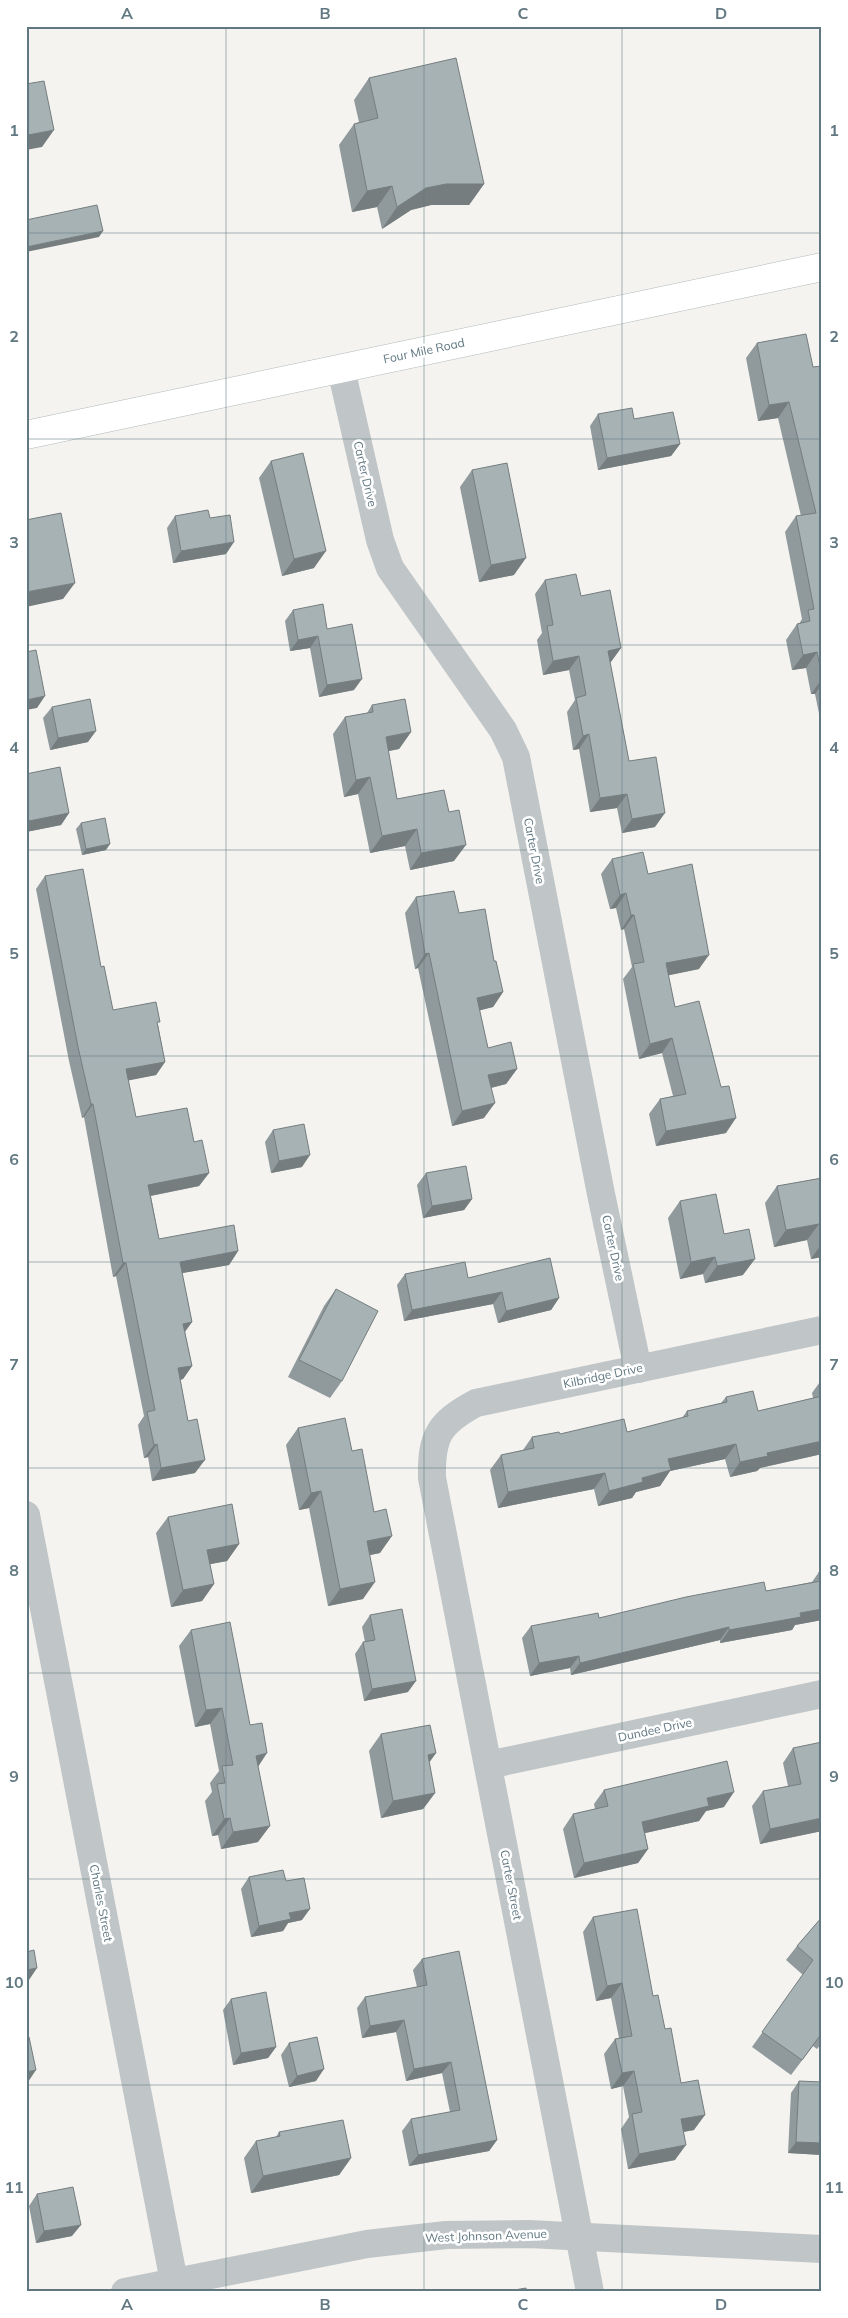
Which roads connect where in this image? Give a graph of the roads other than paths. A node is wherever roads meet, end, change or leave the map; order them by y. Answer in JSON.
{"nodes":[{"id":1,"x":822,"y":267,"type":"edge"},
{"id":2,"x":341,"y":369,"type":"junction"},
{"id":3,"x":26,"y":435,"type":"edge"},
{"id":4,"x":822,"y":1330,"type":"edge"},
{"id":5,"x":638,"y":1369,"type":"junction"},
{"id":6,"x":432,"y":1478,"type":"joint"},
{"id":7,"x":26,"y":1515,"type":"edge"},
{"id":8,"x":822,"y":1694,"type":"edge"},
{"id":9,"x":488,"y":1765,"type":"junction"},
{"id":10,"x":579,"y":2236,"type":"junction"},
{"id":11,"x":822,"y":2249,"type":"edge"},
{"id":12,"x":175,"y":2287,"type":"edge"},
{"id":13,"x":125,"y":2292,"type":"edge"},
{"id":14,"x":590,"y":2292,"type":"edge"}],
"edges":[{"from":1,"to":2,"type":"main road","name":"Four Mile Road"},
{"from":2,"to":3,"type":"main road","name":"Four Mile Road"},
{"from":2,"to":5,"type":"street","name":"Carter Drive"},
{"from":4,"to":5,"type":"street","name":"Kilbridge Drive"},
{"from":5,"to":6,"type":"street","name":"Kilbridge Drive"},
{"from":6,"to":9,"type":"street","name":"Carter Street"},
{"from":7,"to":12,"type":"street","name":"Charles Street"},
{"from":8,"to":9,"type":"street","name":"Dundee Drive"},
{"from":9,"to":10,"type":"street","name":"Carter Street"},
{"from":10,"to":11,"type":"street","name":"West Johnson Avenue"},
{"from":10,"to":12,"type":"street","name":"West Johnson Avenue"},
{"from":10,"to":14,"type":"street","name":"Carter Street"},
{"from":12,"to":13,"type":"street","name":"West Johnson Avenue"}]}
